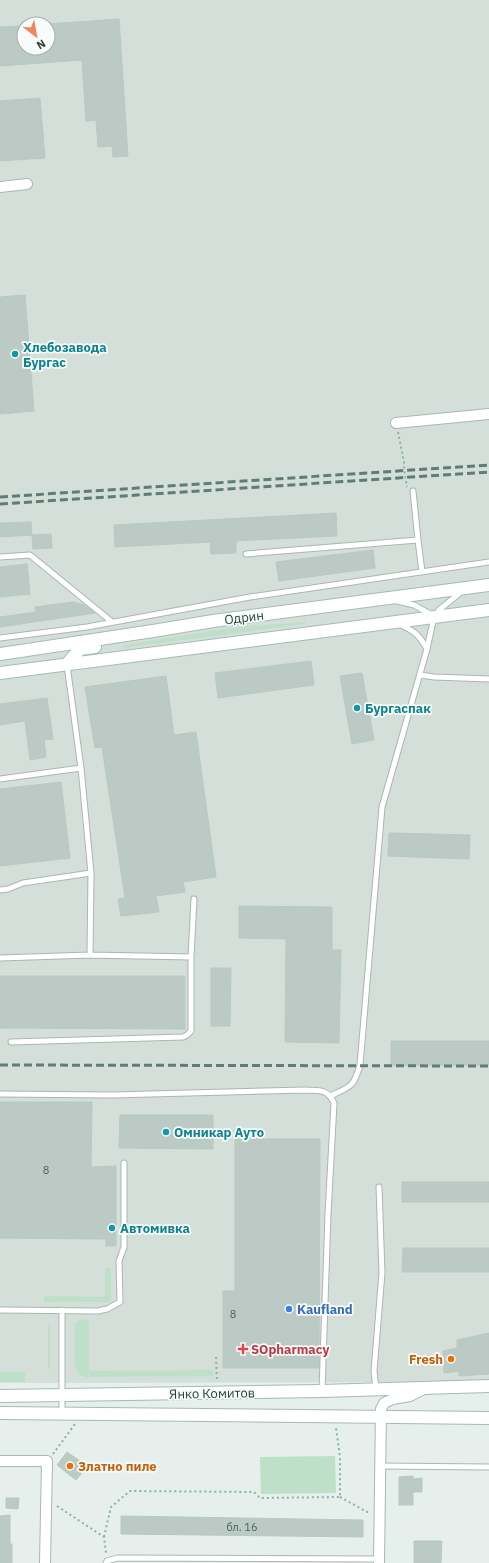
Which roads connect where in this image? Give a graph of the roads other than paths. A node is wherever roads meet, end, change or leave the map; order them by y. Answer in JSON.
{"nodes":[{"id":1,"x":27,"y":184,"type":"dead end"},
{"id":2,"x":0,"y":187,"type":"edge"},
{"id":3,"x":489,"y":414,"type":"edge"},
{"id":4,"x":396,"y":423,"type":"road end"},
{"id":5,"x":413,"y":491,"type":"road end"},
{"id":6,"x":418,"y":540,"type":"junction"},
{"id":7,"x":246,"y":554,"type":"dead end"},
{"id":8,"x":0,"y":557,"type":"edge"},
{"id":9,"x":489,"y":562,"type":"edge"},
{"id":10,"x":422,"y":572,"type":"junction"},
{"id":11,"x":489,"y":585,"type":"edge"},
{"id":12,"x":467,"y":588,"type":"junction"},
{"id":13,"x":388,"y":598,"type":"junction"},
{"id":14,"x":489,"y":610,"type":"edge"},
{"id":15,"x":434,"y":617,"type":"junction"},
{"id":16,"x":112,"y":622,"type":"junction"},
{"id":17,"x":396,"y":623,"type":"junction"},
{"id":18,"x":154,"y":631,"type":"junction"},
{"id":19,"x":0,"y":638,"type":"edge"},
{"id":20,"x":427,"y":649,"type":"junction"},
{"id":21,"x":0,"y":654,"type":"edge"},
{"id":22,"x":67,"y":664,"type":"junction"},
{"id":23,"x":0,"y":673,"type":"edge"},
{"id":24,"x":420,"y":675,"type":"junction"},
{"id":25,"x":489,"y":680,"type":"edge"},
{"id":26,"x":80,"y":768,"type":"junction"},
{"id":27,"x":0,"y":779,"type":"edge"},
{"id":28,"x":91,"y":873,"type":"junction"},
{"id":29,"x":0,"y":890,"type":"edge"},
{"id":30,"x":194,"y":899,"type":"dead end"},
{"id":31,"x":90,"y":956,"type":"junction"},
{"id":32,"x":191,"y":956,"type":"junction"},
{"id":33,"x":0,"y":958,"type":"edge"},
{"id":34,"x":11,"y":1042,"type":"dead end"},
{"id":35,"x":0,"y":1094,"type":"edge"},
{"id":36,"x":330,"y":1096,"type":"junction"},
{"id":37,"x":124,"y":1163,"type":"dead end"},
{"id":38,"x":379,"y":1187,"type":"dead end"},
{"id":39,"x":0,"y":1310,"type":"edge"},
{"id":40,"x":62,"y":1310,"type":"junction"},
{"id":41,"x":488,"y":1387,"type":"edge"},
{"id":42,"x":424,"y":1389,"type":"junction"},
{"id":43,"x":376,"y":1390,"type":"junction"},
{"id":44,"x":322,"y":1392,"type":"junction"},
{"id":45,"x":0,"y":1396,"type":"edge"},
{"id":46,"x":62,"y":1396,"type":"junction"},
{"id":47,"x":0,"y":1413,"type":"edge"},
{"id":48,"x":62,"y":1415,"type":"junction"},
{"id":49,"x":486,"y":1416,"type":"edge"},
{"id":50,"x":381,"y":1417,"type":"junction"},
{"id":51,"x":0,"y":1461,"type":"edge"},
{"id":52,"x":380,"y":1466,"type":"junction"},
{"id":53,"x":489,"y":1467,"type":"edge"},
{"id":54,"x":379,"y":1561,"type":"edge"},
{"id":55,"x":107,"y":1562,"type":"edge"},
{"id":56,"x":45,"y":1563,"type":"edge"}],
"edges":[{"from":1,"to":2,"type":"street"},
{"from":3,"to":4,"type":"street"},
{"from":5,"to":6,"type":"lane"},
{"from":6,"to":7,"type":"lane"},
{"from":6,"to":10,"type":"lane"},
{"from":8,"to":16,"type":"lane"},
{"from":9,"to":10,"type":"lane"},
{"from":10,"to":16,"type":"lane"},
{"from":11,"to":12,"type":"main road","name":"Одрин"},
{"from":12,"to":13,"type":"main road","name":"Одрин"},
{"from":12,"to":15,"type":"lane"},
{"from":13,"to":15,"type":"lane"},
{"from":13,"to":18,"type":"main road","name":"Одрин"},
{"from":14,"to":15,"type":"main road","name":"Одрин"},
{"from":15,"to":17,"type":"main road","name":"Одрин"},
{"from":15,"to":20,"type":"lane"},
{"from":16,"to":19,"type":"lane"},
{"from":17,"to":20,"type":"lane"},
{"from":17,"to":22,"type":"main road","name":"Одрин"},
{"from":18,"to":21,"type":"main road","name":"Одрин"},
{"from":18,"to":22,"type":"main road"},
{"from":20,"to":24,"type":"lane"},
{"from":22,"to":23,"type":"main road","name":"Одрин"},
{"from":22,"to":26,"type":"lane"},
{"from":24,"to":25,"type":"lane"},
{"from":24,"to":36,"type":"lane"},
{"from":26,"to":27,"type":"lane"},
{"from":26,"to":28,"type":"lane"},
{"from":28,"to":29,"type":"lane"},
{"from":28,"to":31,"type":"lane"},
{"from":30,"to":32,"type":"lane"},
{"from":31,"to":32,"type":"lane"},
{"from":31,"to":33,"type":"lane"},
{"from":32,"to":34,"type":"lane"},
{"from":35,"to":36,"type":"lane"},
{"from":36,"to":44,"type":"lane"},
{"from":37,"to":40,"type":"lane"},
{"from":38,"to":43,"type":"lane"},
{"from":39,"to":40,"type":"lane"},
{"from":40,"to":46,"type":"lane"},
{"from":41,"to":42,"type":"main road","name":"Янко Комитов"},
{"from":42,"to":43,"type":"main road","name":"Янко Комитов"},
{"from":42,"to":50,"type":"street","name":"Янко Комитов"},
{"from":43,"to":44,"type":"main road","name":"Янко Комитов"},
{"from":44,"to":46,"type":"main road","name":"Янко Комитов"},
{"from":45,"to":46,"type":"main road","name":"Янко Комитов"},
{"from":46,"to":48,"type":"lane"},
{"from":47,"to":48,"type":"main road","name":"Янко Комитов"},
{"from":48,"to":50,"type":"main road","name":"Янко Комитов"},
{"from":49,"to":50,"type":"main road","name":"Янко Комитов"},
{"from":50,"to":52,"type":"street"},
{"from":51,"to":56,"type":"street"},
{"from":52,"to":53,"type":"lane"},
{"from":52,"to":54,"type":"street"},
{"from":54,"to":55,"type":"lane"}]}
